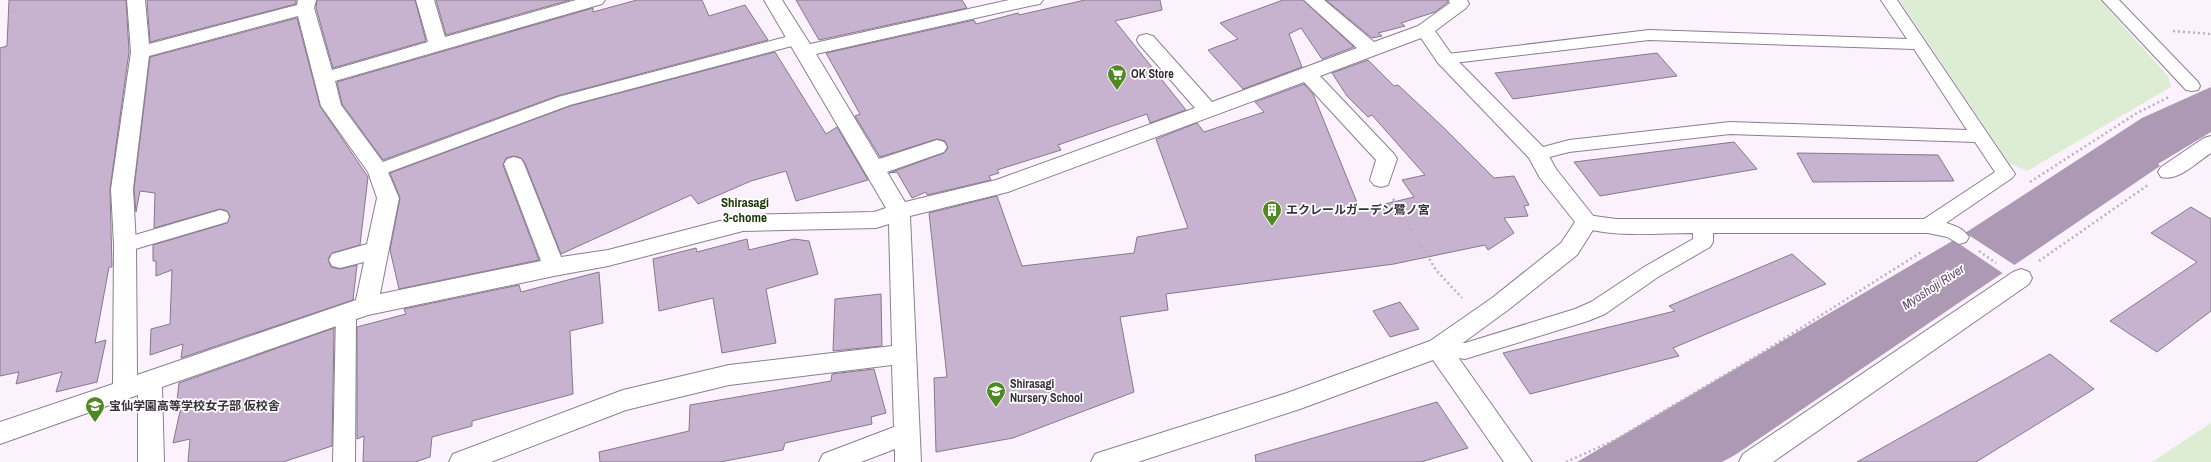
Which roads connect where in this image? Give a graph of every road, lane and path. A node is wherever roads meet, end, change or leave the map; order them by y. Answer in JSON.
{"nodes":[{"id":1,"x":136,"y":0,"type":"edge"},
{"id":2,"x":425,"y":0,"type":"edge"},
{"id":3,"x":596,"y":0,"type":"edge"},
{"id":4,"x":773,"y":0,"type":"edge"},
{"id":5,"x":1034,"y":0,"type":"edge"},
{"id":6,"x":1313,"y":0,"type":"edge"},
{"id":7,"x":1458,"y":0,"type":"edge"},
{"id":8,"x":1889,"y":0,"type":"edge"},
{"id":9,"x":2110,"y":0,"type":"edge"},
{"id":10,"x":306,"y":4,"type":"edge"},
{"id":11,"x":1425,"y":30,"type":"junction"},
{"id":12,"x":2140,"y":31,"type":"junction"},
{"id":13,"x":2211,"y":34,"type":"edge"},
{"id":14,"x":1146,"y":40,"type":"dead end"},
{"id":15,"x":1918,"y":44,"type":"junction"},
{"id":16,"x":438,"y":45,"type":"junction"},
{"id":17,"x":801,"y":45,"type":"junction"},
{"id":18,"x":1372,"y":51,"type":"junction"},
{"id":19,"x":140,"y":52,"type":"junction"},
{"id":20,"x":1445,"y":59,"type":"junction"},
{"id":21,"x":1309,"y":75,"type":"junction"},
{"id":22,"x":325,"y":78,"type":"junction"},
{"id":23,"x":2192,"y":86,"type":"joint"},
{"id":24,"x":1209,"y":111,"type":"junction"},
{"id":25,"x":1981,"y":136,"type":"junction"},
{"id":26,"x":2211,"y":143,"type":"edge"},
{"id":27,"x":938,"y":148,"type":"dead end"},
{"id":28,"x":1538,"y":154,"type":"junction"},
{"id":29,"x":514,"y":164,"type":"dead end"},
{"id":30,"x":874,"y":169,"type":"junction"},
{"id":31,"x":378,"y":170,"type":"junction"},
{"id":32,"x":2168,"y":172,"type":"joint"},
{"id":33,"x":1381,"y":180,"type":"joint"},
{"id":34,"x":2027,"y":184,"type":"dead end"},
{"id":35,"x":899,"y":211,"type":"junction"},
{"id":36,"x":220,"y":217,"type":"dead end"},
{"id":37,"x":1587,"y":222,"type":"junction"},
{"id":38,"x":1703,"y":226,"type":"junction"},
{"id":39,"x":1928,"y":226,"type":"junction"},
{"id":40,"x":1956,"y":234,"type":"junction"},
{"id":41,"x":125,"y":245,"type":"junction"},
{"id":42,"x":377,"y":250,"type":"junction"},
{"id":43,"x":340,"y":260,"type":"dead end"},
{"id":44,"x":554,"y":266,"type":"junction"},
{"id":45,"x":2000,"y":266,"type":"dead end"},
{"id":46,"x":2021,"y":278,"type":"joint"},
{"id":47,"x":356,"y":310,"type":"junction"},
{"id":48,"x":1480,"y":318,"type":"junction"},
{"id":49,"x":1438,"y":348,"type":"junction"},
{"id":50,"x":903,"y":354,"type":"junction"},
{"id":51,"x":150,"y":381,"type":"junction"},
{"id":52,"x":125,"y":389,"type":"junction"},
{"id":53,"x":907,"y":432,"type":"junction"},
{"id":54,"x":0,"y":433,"type":"edge"},
{"id":55,"x":151,"y":462,"type":"edge"},
{"id":56,"x":344,"y":462,"type":"edge"},
{"id":57,"x":462,"y":462,"type":"edge"},
{"id":58,"x":832,"y":462,"type":"edge"},
{"id":59,"x":908,"y":462,"type":"edge"},
{"id":60,"x":1104,"y":462,"type":"edge"},
{"id":61,"x":1519,"y":462,"type":"edge"},
{"id":62,"x":1566,"y":462,"type":"edge"},
{"id":63,"x":1752,"y":462,"type":"edge"}],
"edges":[{"from":1,"to":19,"type":"street"},
{"from":2,"to":16,"type":"street"},
{"from":3,"to":16,"type":"street"},
{"from":4,"to":17,"type":"street"},
{"from":5,"to":17,"type":"street"},
{"from":6,"to":18,"type":"street"},
{"from":7,"to":11,"type":"street"},
{"from":8,"to":15,"type":"lane"},
{"from":9,"to":12,"type":"lane"},
{"from":10,"to":19,"type":"street"},
{"from":10,"to":22,"type":"street"},
{"from":11,"to":18,"type":"street"},
{"from":11,"to":20,"type":"street"},
{"from":12,"to":13,"type":"path"},
{"from":12,"to":23,"type":"lane"},
{"from":14,"to":24,"type":"street"},
{"from":15,"to":20,"type":"lane"},
{"from":15,"to":25,"type":"lane"},
{"from":16,"to":22,"type":"street"},
{"from":17,"to":30,"type":"street"},
{"from":17,"to":31,"type":"lane"},
{"from":18,"to":21,"type":"street"},
{"from":19,"to":41,"type":"street"},
{"from":20,"to":28,"type":"street"},
{"from":21,"to":24,"type":"street"},
{"from":21,"to":33,"type":"street"},
{"from":22,"to":31,"type":"street"},
{"from":23,"to":34,"type":"path"},
{"from":24,"to":35,"type":"street"},
{"from":25,"to":28,"type":"lane"},
{"from":25,"to":39,"type":"lane"},
{"from":26,"to":32,"type":"street"},
{"from":27,"to":30,"type":"street"},
{"from":28,"to":37,"type":"street"},
{"from":29,"to":44,"type":"street"},
{"from":30,"to":35,"type":"street"},
{"from":31,"to":42,"type":"street"},
{"from":32,"to":46,"type":"path"},
{"from":33,"to":48,"type":"path"},
{"from":35,"to":44,"type":"street"},
{"from":35,"to":50,"type":"street"},
{"from":36,"to":41,"type":"lane"},
{"from":37,"to":38,"type":"lane"},
{"from":37,"to":48,"type":"street"},
{"from":38,"to":39,"type":"lane"},
{"from":38,"to":49,"type":"lane"},
{"from":39,"to":40,"type":"lane"},
{"from":40,"to":45,"type":"path"},
{"from":40,"to":62,"type":"path"},
{"from":41,"to":52,"type":"street"},
{"from":42,"to":43,"type":"street"},
{"from":42,"to":47,"type":"street"},
{"from":44,"to":47,"type":"street"},
{"from":46,"to":63,"type":"street"},
{"from":47,"to":51,"type":"street"},
{"from":47,"to":56,"type":"lane"},
{"from":48,"to":49,"type":"street"},
{"from":49,"to":60,"type":"street"},
{"from":49,"to":61,"type":"street"},
{"from":50,"to":53,"type":"street"},
{"from":50,"to":57,"type":"street"},
{"from":51,"to":52,"type":"street"},
{"from":51,"to":55,"type":"street"},
{"from":52,"to":54,"type":"street"},
{"from":53,"to":58,"type":"street"},
{"from":53,"to":59,"type":"street"}]}
